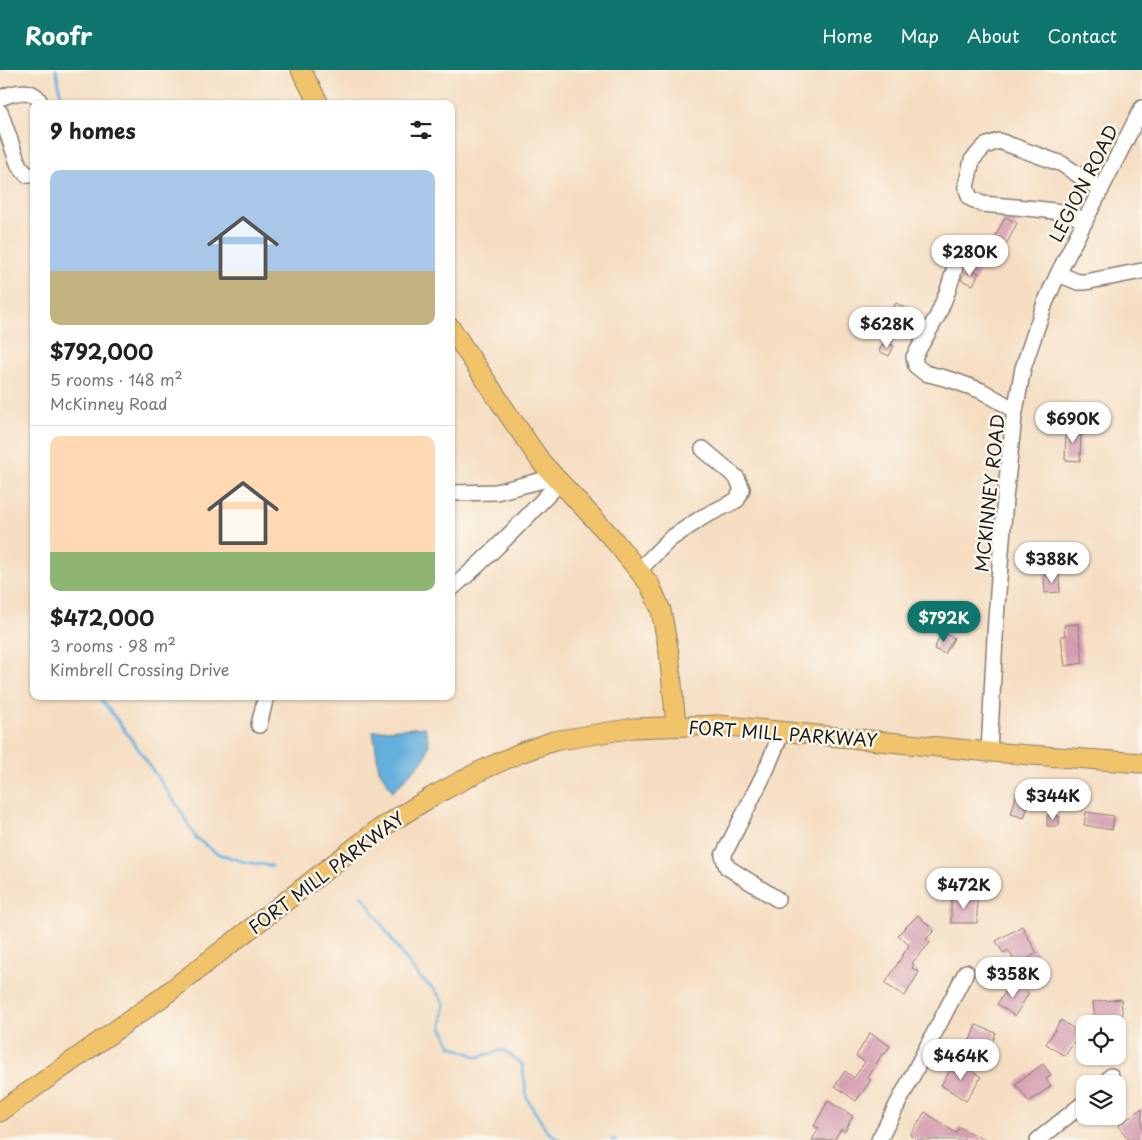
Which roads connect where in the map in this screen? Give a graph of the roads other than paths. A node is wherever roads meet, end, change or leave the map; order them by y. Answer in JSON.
{"nodes":[{"id":1,"x":302,"y":70,"type":"edge"},
{"id":2,"x":0,"y":98,"type":"edge"},
{"id":3,"x":38,"y":100,"type":"edge"},
{"id":4,"x":317,"y":100,"type":"edge"},
{"id":5,"x":1142,"y":108,"type":"edge"},
{"id":6,"x":0,"y":112,"type":"edge"},
{"id":7,"x":30,"y":174,"type":"edge"},
{"id":8,"x":1101,"y":190,"type":"junction"},
{"id":9,"x":1085,"y":222,"type":"junction"},
{"id":10,"x":955,"y":267,"type":"dead end"},
{"id":11,"x":1142,"y":271,"type":"edge"},
{"id":12,"x":1058,"y":274,"type":"junction"},
{"id":13,"x":455,"y":334,"type":"edge"},
{"id":14,"x":1016,"y":410,"type":"junction"},
{"id":15,"x":702,"y":449,"type":"dead end"},
{"id":16,"x":557,"y":479,"type":"junction"},
{"id":17,"x":455,"y":493,"type":"edge"},
{"id":18,"x":639,"y":570,"type":"junction"},
{"id":19,"x":455,"y":586,"type":"edge"},
{"id":20,"x":265,"y":700,"type":"edge"},
{"id":21,"x":259,"y":725,"type":"dead end"},
{"id":22,"x":676,"y":725,"type":"junction"},
{"id":23,"x":782,"y":731,"type":"junction"},
{"id":24,"x":989,"y":752,"type":"junction"},
{"id":25,"x":1142,"y":763,"type":"edge"},
{"id":26,"x":777,"y":899,"type":"dead end"},
{"id":27,"x":966,"y":972,"type":"dead end"},
{"id":28,"x":1076,"y":1109,"type":"edge"},
{"id":29,"x":0,"y":1112,"type":"edge"},
{"id":30,"x":879,"y":1140,"type":"edge"},
{"id":31,"x":1038,"y":1140,"type":"edge"}],
"edges":[{"from":1,"to":4,"type":"main road"},
{"from":2,"to":3,"type":"street"},
{"from":5,"to":8,"type":"street","name":"LEGION ROAD"},
{"from":6,"to":7,"type":"street"},
{"from":8,"to":9,"type":"street","name":"LEGION ROAD"},
{"from":8,"to":9,"type":"street"},
{"from":9,"to":12,"type":"street","name":"LEGION ROAD"},
{"from":10,"to":14,"type":"street"},
{"from":11,"to":12,"type":"street"},
{"from":12,"to":14,"type":"street","name":"MCKINNEY ROAD"},
{"from":13,"to":16,"type":"main road"},
{"from":14,"to":24,"type":"street","name":"MCKINNEY ROAD"},
{"from":15,"to":18,"type":"street"},
{"from":16,"to":17,"type":"street"},
{"from":16,"to":18,"type":"main road"},
{"from":16,"to":19,"type":"street"},
{"from":18,"to":22,"type":"main road"},
{"from":20,"to":21,"type":"street"},
{"from":22,"to":23,"type":"main road","name":"FORT MILL PARKWAY"},
{"from":22,"to":29,"type":"main road","name":"FORT MILL PARKWAY"},
{"from":23,"to":24,"type":"main road","name":"FORT MILL PARKWAY"},
{"from":23,"to":26,"type":"street"},
{"from":24,"to":25,"type":"main road","name":"FORT MILL PARKWAY"},
{"from":27,"to":30,"type":"street"},
{"from":28,"to":31,"type":"street"}]}
